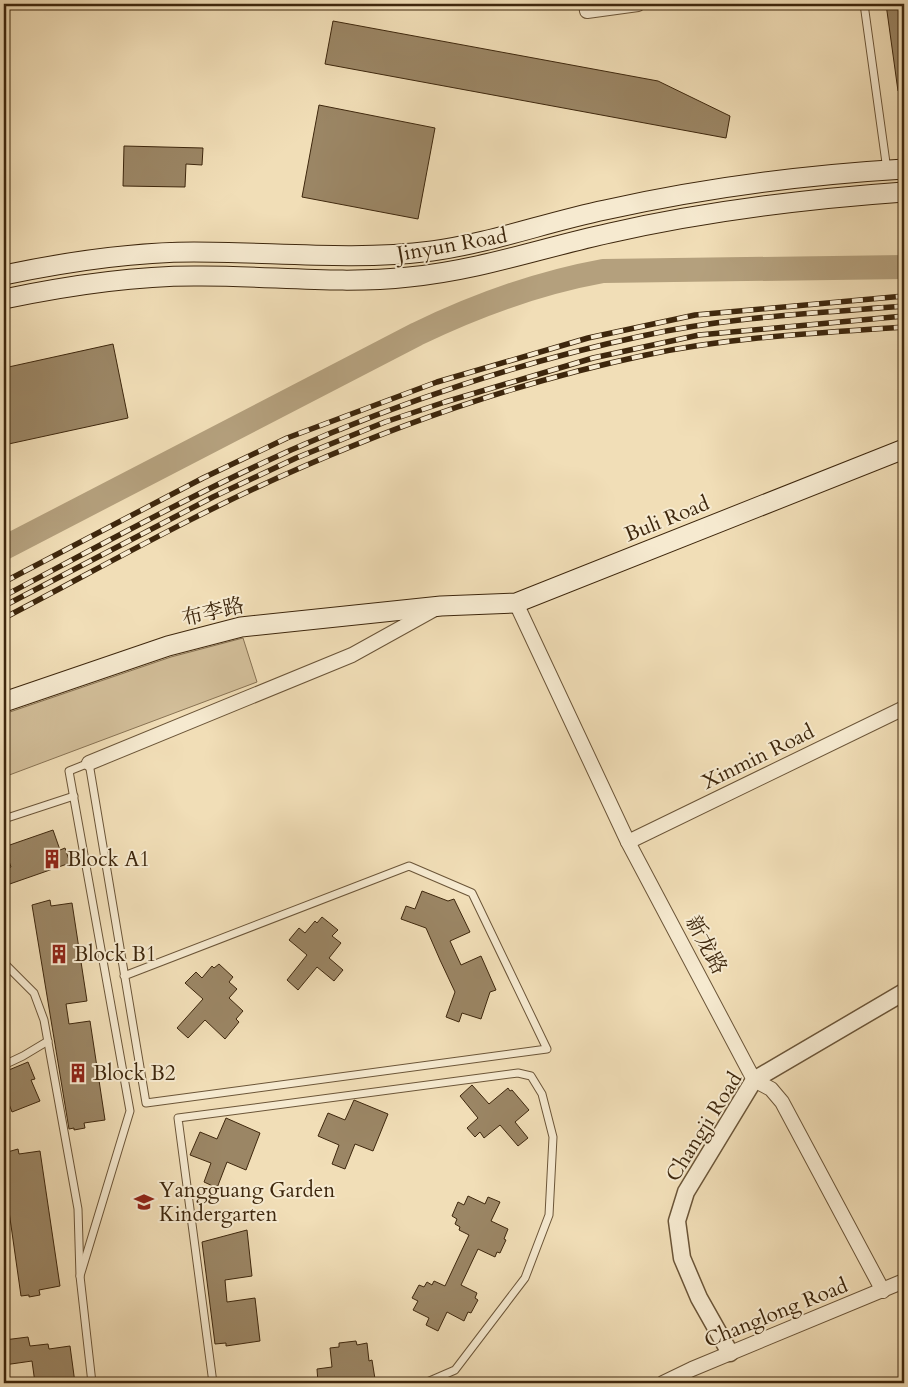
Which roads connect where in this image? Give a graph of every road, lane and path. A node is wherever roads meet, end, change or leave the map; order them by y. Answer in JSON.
{"nodes":[{"id":1,"x":586,"y":4,"type":"edge"},
{"id":2,"x":638,"y":4,"type":"edge"},
{"id":3,"x":864,"y":4,"type":"edge"},
{"id":4,"x":896,"y":169,"type":"edge"},
{"id":5,"x":904,"y":192,"type":"edge"},
{"id":6,"x":4,"y":275,"type":"edge"},
{"id":7,"x":4,"y":299,"type":"edge"},
{"id":8,"x":904,"y":449,"type":"edge"},
{"id":9,"x":516,"y":602,"type":"junction"},
{"id":10,"x":441,"y":606,"type":"junction"},
{"id":11,"x":4,"y":702,"type":"edge"},
{"id":12,"x":904,"y":708,"type":"edge"},
{"id":13,"x":89,"y":763,"type":"junction"},
{"id":14,"x":74,"y":796,"type":"junction"},
{"id":15,"x":4,"y":819,"type":"edge"},
{"id":16,"x":628,"y":842,"type":"junction"},
{"id":17,"x":4,"y":963,"type":"edge"},
{"id":18,"x":124,"y":976,"type":"junction"},
{"id":19,"x":904,"y":992,"type":"edge"},
{"id":20,"x":48,"y":1041,"type":"junction"},
{"id":21,"x":4,"y":1065,"type":"edge"},
{"id":22,"x":754,"y":1080,"type":"junction"},
{"id":23,"x":80,"y":1276,"type":"junction"},
{"id":24,"x":904,"y":1281,"type":"edge"},
{"id":25,"x":883,"y":1291,"type":"junction"},
{"id":26,"x":730,"y":1353,"type":"junction"},
{"id":27,"x":92,"y":1383,"type":"edge"},
{"id":28,"x":213,"y":1383,"type":"edge"},
{"id":29,"x":425,"y":1383,"type":"edge"},
{"id":30,"x":663,"y":1383,"type":"edge"}],
"edges":[{"from":1,"to":2,"type":"street"},
{"from":3,"to":4,"type":"lane"},
{"from":4,"to":6,"type":"main road","name":"Jinyun Road"},
{"from":5,"to":7,"type":"main road","name":"Jinyun Road"},
{"from":8,"to":9,"type":"main road","name":"Buli Road"},
{"from":9,"to":10,"type":"main road","name":"Buli Road"},
{"from":9,"to":16,"type":"street","name":"新龙路"},
{"from":10,"to":11,"type":"main road","name":"布李路"},
{"from":10,"to":13,"type":"street"},
{"from":12,"to":16,"type":"street","name":"Xinmin Road"},
{"from":13,"to":14,"type":"lane"},
{"from":13,"to":18,"type":"lane"},
{"from":14,"to":15,"type":"lane"},
{"from":14,"to":23,"type":"lane"},
{"from":16,"to":22,"type":"street","name":"新龙路"},
{"from":17,"to":20,"type":"lane"},
{"from":18,"to":18,"type":"lane"},
{"from":19,"to":22,"type":"street","name":"Changji Road"},
{"from":20,"to":21,"type":"lane"},
{"from":20,"to":23,"type":"lane"},
{"from":22,"to":25,"type":"street","name":"新龙路"},
{"from":22,"to":26,"type":"street","name":"Changji Road"},
{"from":23,"to":27,"type":"lane"},
{"from":24,"to":25,"type":"street","name":"Changlong Road"},
{"from":25,"to":26,"type":"street","name":"Changlong Road"},
{"from":26,"to":30,"type":"street","name":"Changlong Road"},
{"from":28,"to":29,"type":"lane"}]}
